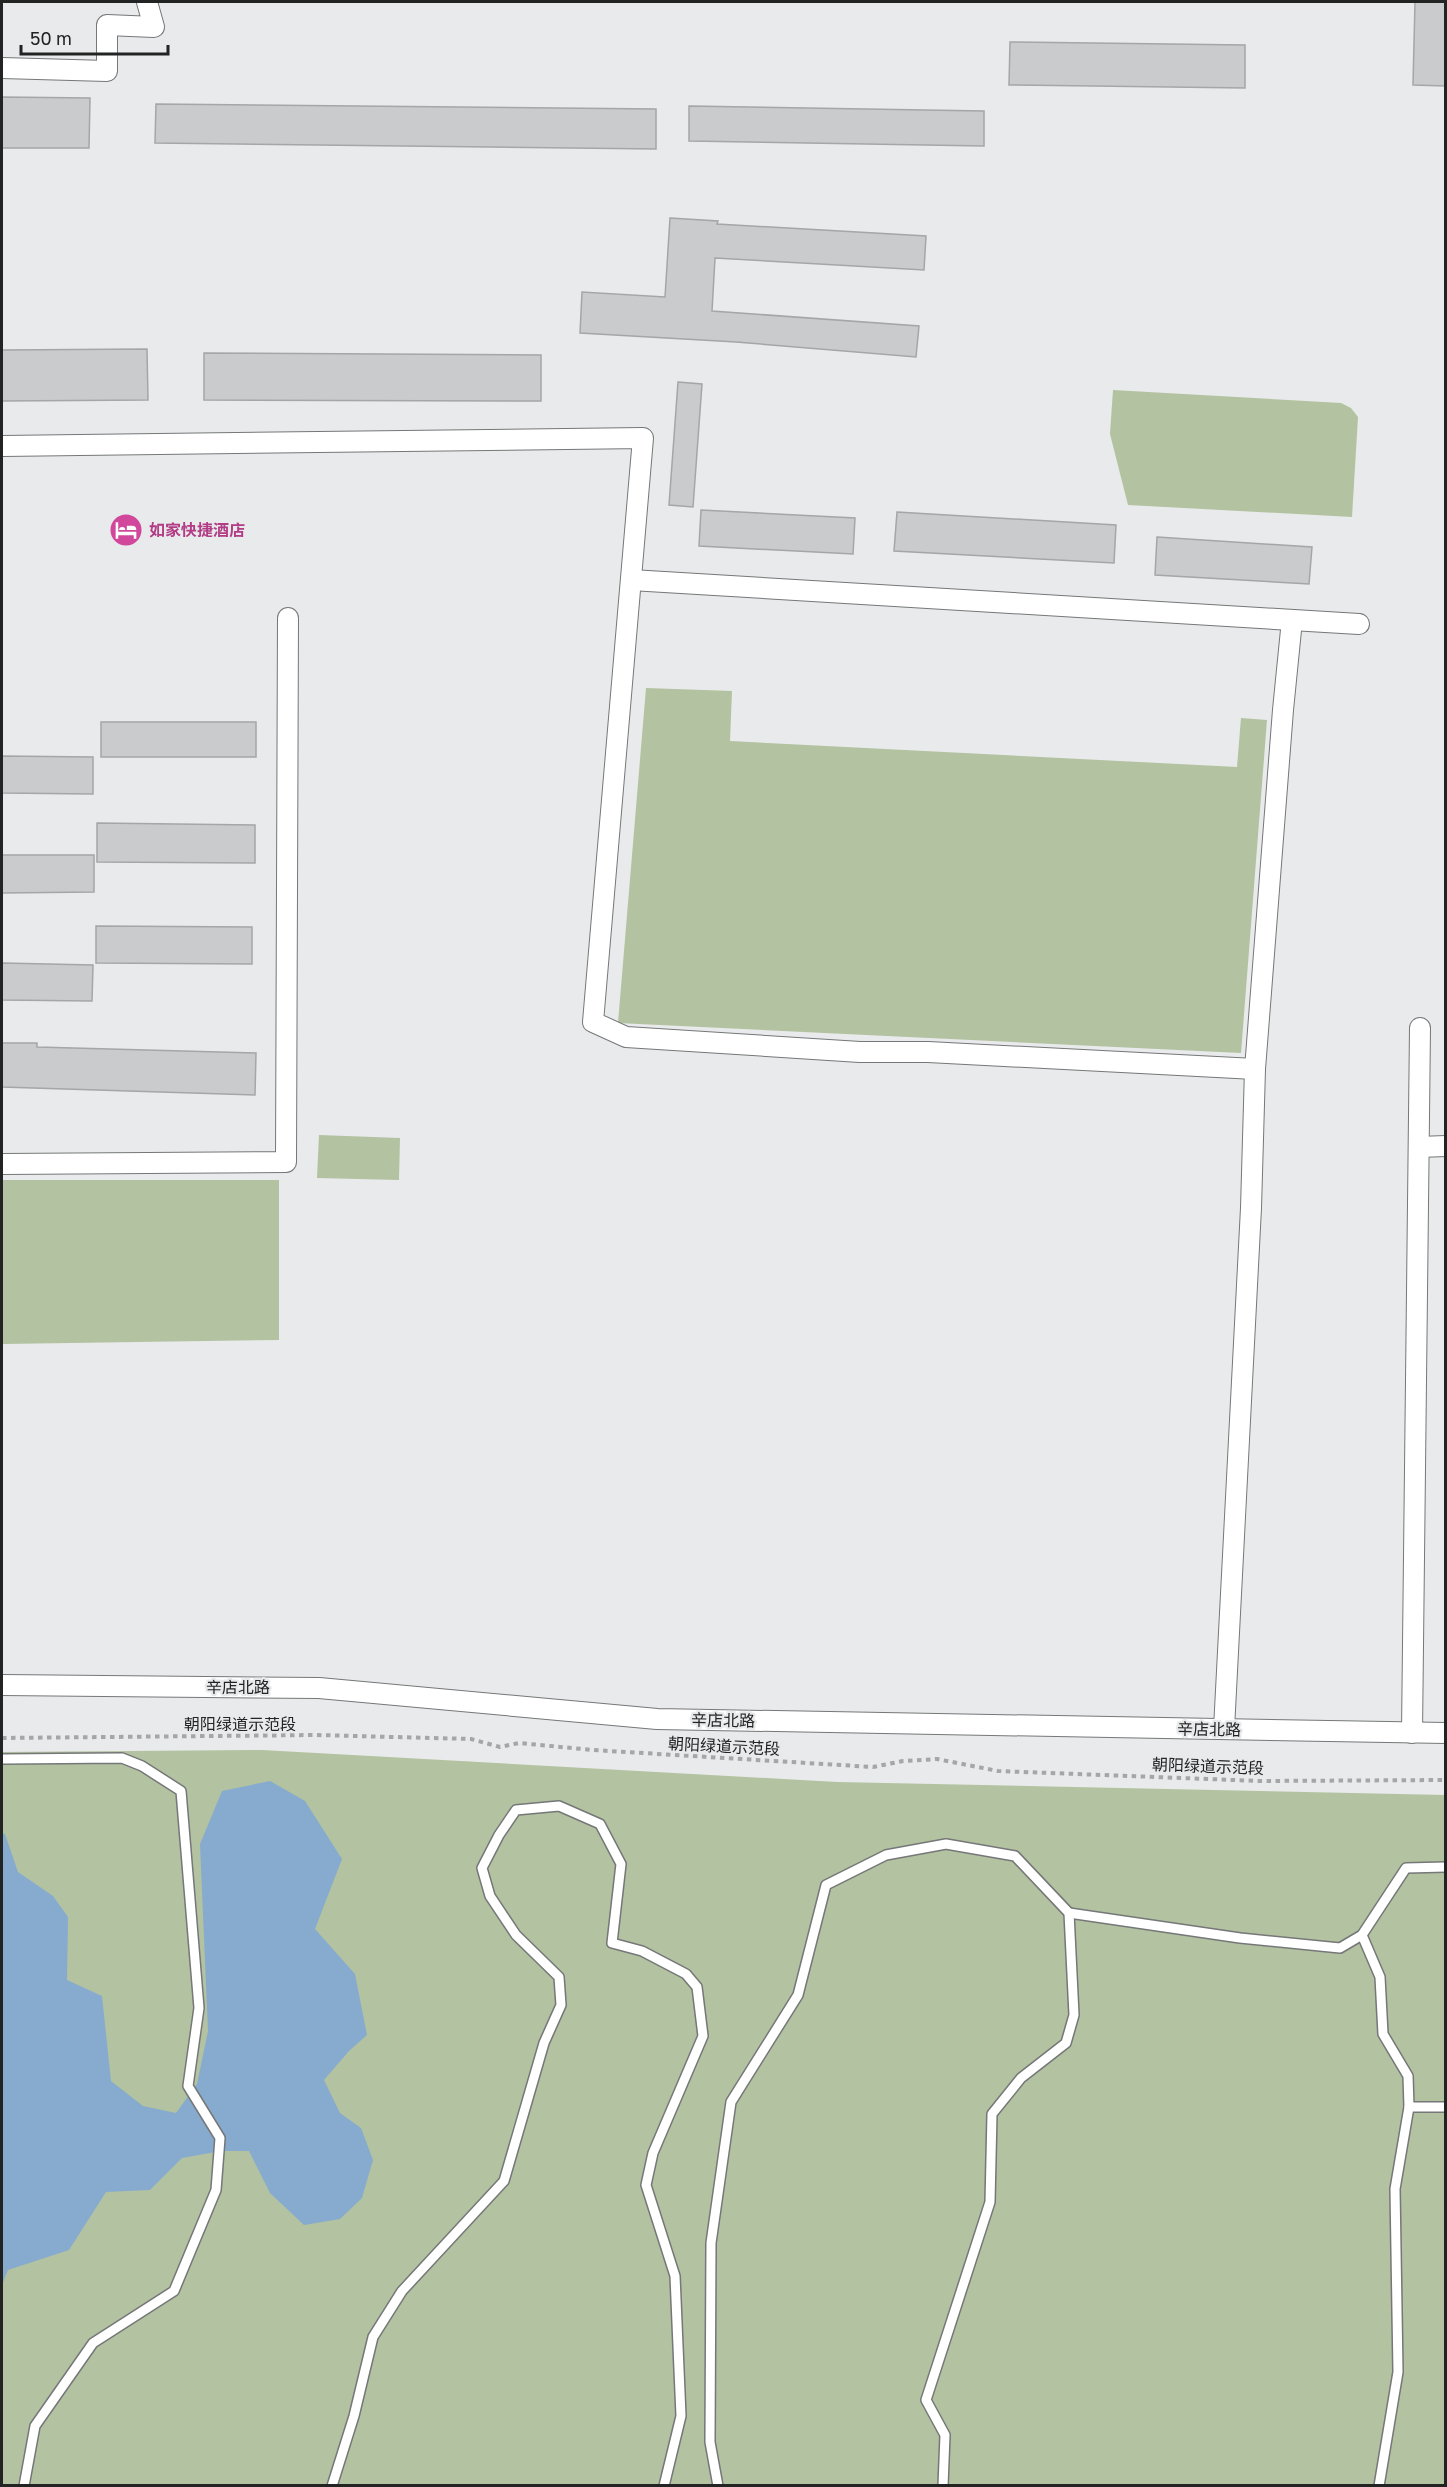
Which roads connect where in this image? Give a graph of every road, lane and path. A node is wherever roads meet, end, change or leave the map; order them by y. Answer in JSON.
{"nodes":[{"id":1,"x":147,"y":2,"type":"edge"},
{"id":2,"x":2,"y":68,"type":"edge"},
{"id":3,"x":2,"y":446,"type":"edge"},
{"id":4,"x":631,"y":580,"type":"junction"},
{"id":5,"x":288,"y":618,"type":"dead end"},
{"id":6,"x":1292,"y":620,"type":"junction"},
{"id":7,"x":1359,"y":624,"type":"dead end"},
{"id":8,"x":1420,"y":1028,"type":"dead end"},
{"id":9,"x":1255,"y":1069,"type":"junction"},
{"id":10,"x":1446,"y":1146,"type":"edge"},
{"id":11,"x":1419,"y":1147,"type":"junction"},
{"id":12,"x":2,"y":1164,"type":"edge"},
{"id":13,"x":2,"y":1685,"type":"edge"},
{"id":14,"x":1224,"y":1729,"type":"junction"},
{"id":15,"x":1412,"y":1733,"type":"junction"},
{"id":16,"x":1446,"y":1733,"type":"edge"},
{"id":17,"x":2,"y":1738,"type":"edge"},
{"id":18,"x":2,"y":1759,"type":"edge"},
{"id":19,"x":1446,"y":1780,"type":"edge"},
{"id":20,"x":1446,"y":1867,"type":"edge"},
{"id":21,"x":1069,"y":1912,"type":"junction"},
{"id":22,"x":1362,"y":1935,"type":"junction"},
{"id":23,"x":1409,"y":2107,"type":"junction"},
{"id":24,"x":1446,"y":2107,"type":"edge"},
{"id":25,"x":24,"y":2486,"type":"edge"},
{"id":26,"x":332,"y":2486,"type":"edge"},
{"id":27,"x":664,"y":2486,"type":"edge"},
{"id":28,"x":718,"y":2486,"type":"edge"},
{"id":29,"x":943,"y":2486,"type":"edge"},
{"id":30,"x":1379,"y":2486,"type":"edge"}],
"edges":[{"from":1,"to":2,"type":"street"},
{"from":3,"to":4,"type":"street"},
{"from":4,"to":6,"type":"street"},
{"from":4,"to":9,"type":"street"},
{"from":5,"to":12,"type":"street"},
{"from":6,"to":7,"type":"street"},
{"from":6,"to":9,"type":"street"},
{"from":8,"to":11,"type":"street"},
{"from":9,"to":14,"type":"street"},
{"from":10,"to":11,"type":"street"},
{"from":11,"to":15,"type":"street"},
{"from":13,"to":14,"type":"street","name":"辛店北路"},
{"from":14,"to":15,"type":"street","name":"辛店北路"},
{"from":15,"to":16,"type":"street","name":"辛店北路"},
{"from":17,"to":19,"type":"path","name":"朝阳绿道示范段"},
{"from":18,"to":25,"type":"lane"},
{"from":20,"to":22,"type":"lane"},
{"from":21,"to":22,"type":"lane"},
{"from":21,"to":28,"type":"lane"},
{"from":21,"to":29,"type":"lane"},
{"from":22,"to":23,"type":"lane"},
{"from":23,"to":24,"type":"lane"},
{"from":23,"to":30,"type":"lane"},
{"from":26,"to":27,"type":"lane"}]}
